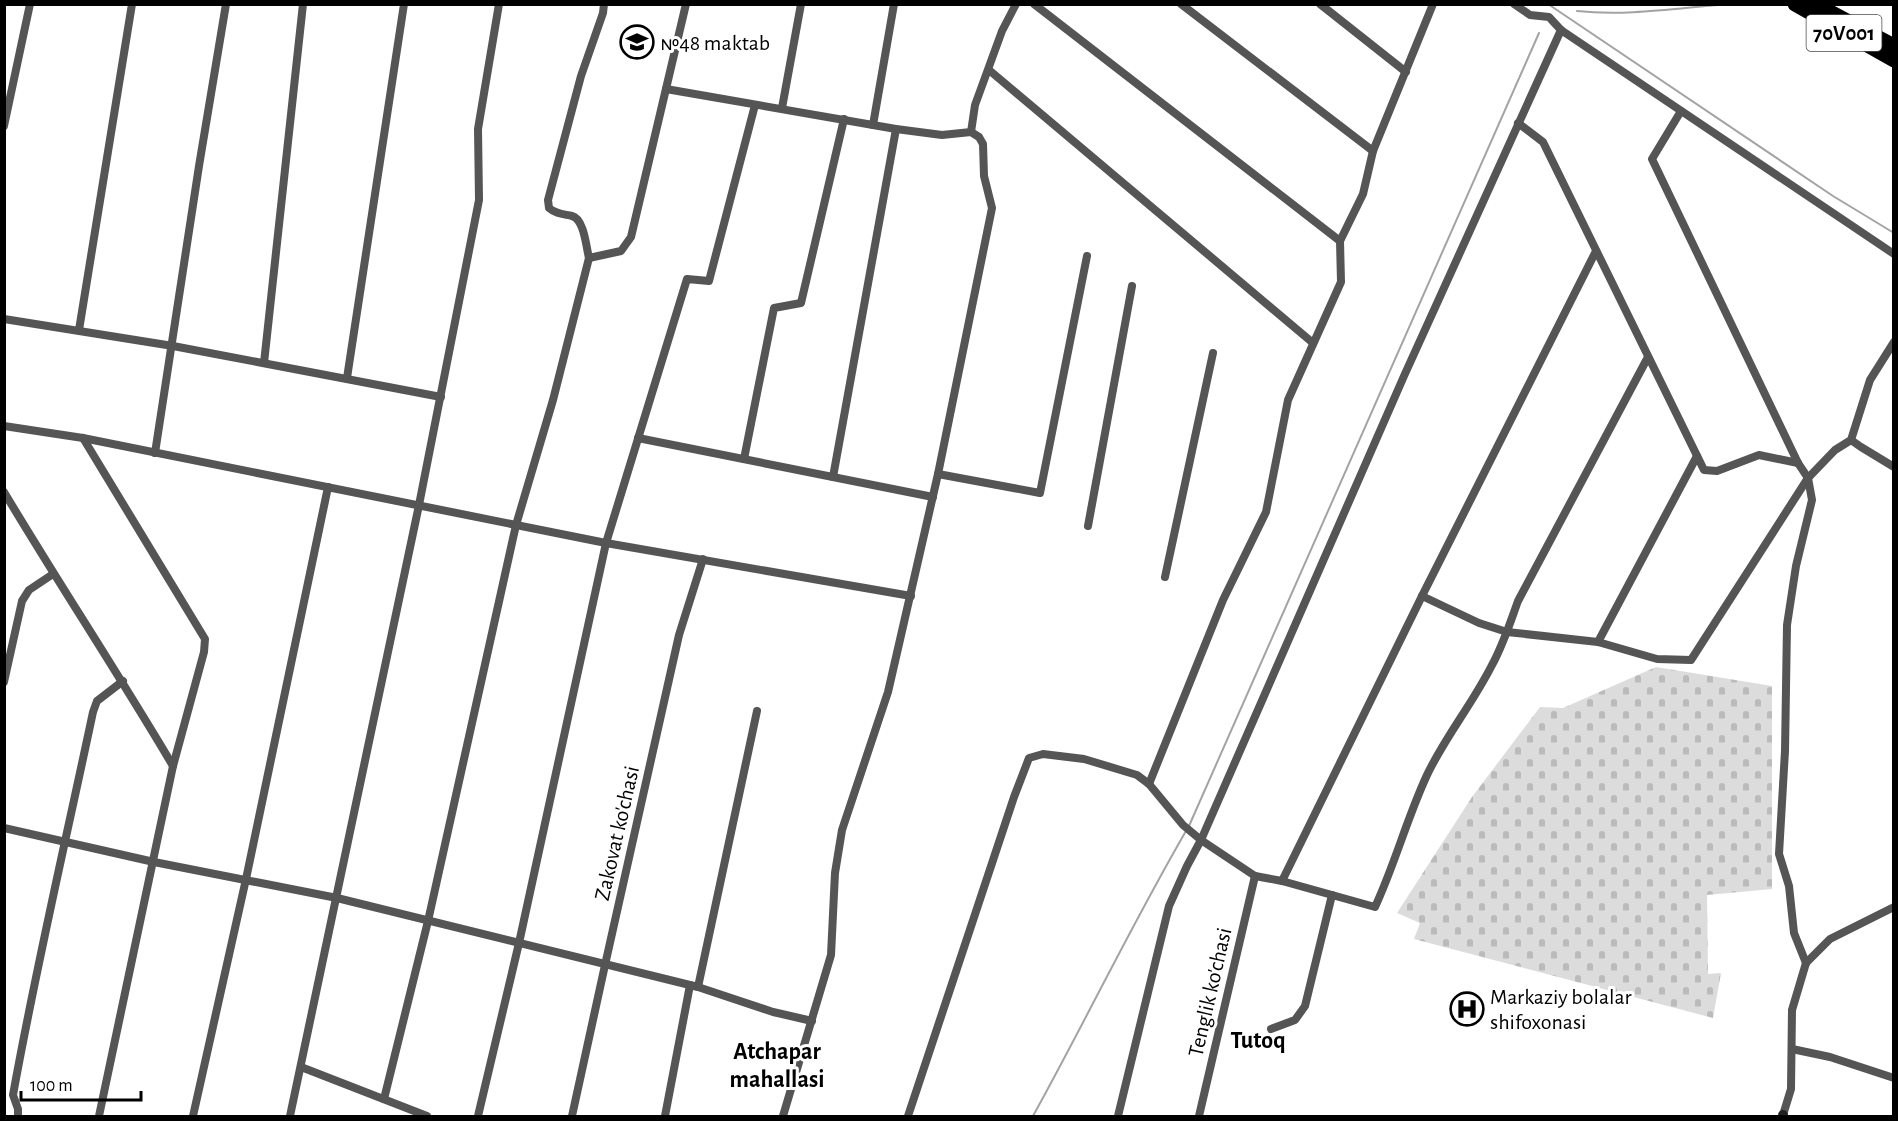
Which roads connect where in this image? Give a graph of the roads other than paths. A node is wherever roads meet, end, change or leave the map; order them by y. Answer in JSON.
{"nodes":[{"id":1,"x":30,"y":4,"type":"edge"},
{"id":2,"x":132,"y":4,"type":"edge"},
{"id":3,"x":226,"y":4,"type":"edge"},
{"id":4,"x":303,"y":4,"type":"edge"},
{"id":5,"x":405,"y":4,"type":"edge"},
{"id":6,"x":499,"y":4,"type":"edge"},
{"id":7,"x":604,"y":4,"type":"edge"},
{"id":8,"x":686,"y":4,"type":"edge"},
{"id":9,"x":801,"y":4,"type":"edge"},
{"id":10,"x":894,"y":4,"type":"edge"},
{"id":11,"x":1016,"y":4,"type":"edge"},
{"id":12,"x":1035,"y":4,"type":"edge"},
{"id":13,"x":1181,"y":4,"type":"edge"},
{"id":14,"x":1320,"y":4,"type":"edge"},
{"id":15,"x":1433,"y":4,"type":"edge"},
{"id":16,"x":1514,"y":4,"type":"edge"},
{"id":17,"x":1795,"y":4,"type":"edge"},
{"id":18,"x":1815,"y":4,"type":"edge"},
{"id":19,"x":1561,"y":30,"type":"junction"},
{"id":20,"x":1893,"y":46,"type":"edge"},
{"id":21,"x":1893,"y":60,"type":"edge"},
{"id":22,"x":989,"y":70,"type":"junction"},
{"id":23,"x":1406,"y":72,"type":"junction"},
{"id":24,"x":666,"y":89,"type":"junction"},
{"id":25,"x":755,"y":105,"type":"junction"},
{"id":26,"x":783,"y":108,"type":"junction"},
{"id":27,"x":1681,"y":111,"type":"junction"},
{"id":28,"x":844,"y":119,"type":"junction"},
{"id":29,"x":1518,"y":123,"type":"junction"},
{"id":30,"x":873,"y":125,"type":"junction"},
{"id":31,"x":4,"y":126,"type":"edge"},
{"id":32,"x":896,"y":129,"type":"junction"},
{"id":33,"x":971,"y":132,"type":"junction"},
{"id":34,"x":1373,"y":151,"type":"junction"},
{"id":35,"x":1340,"y":241,"type":"junction"},
{"id":36,"x":1596,"y":251,"type":"junction"},
{"id":37,"x":1893,"y":254,"type":"edge"},
{"id":38,"x":1087,"y":256,"type":"dead end"},
{"id":39,"x":589,"y":258,"type":"junction"},
{"id":40,"x":1132,"y":286,"type":"dead end"},
{"id":41,"x":4,"y":319,"type":"edge"},
{"id":42,"x":79,"y":330,"type":"junction"},
{"id":43,"x":1893,"y":342,"type":"edge"},
{"id":44,"x":1313,"y":343,"type":"junction"},
{"id":45,"x":173,"y":346,"type":"junction"},
{"id":46,"x":1213,"y":353,"type":"dead end"},
{"id":47,"x":1648,"y":357,"type":"junction"},
{"id":48,"x":264,"y":363,"type":"junction"},
{"id":49,"x":347,"y":378,"type":"junction"},
{"id":50,"x":441,"y":397,"type":"junction"},
{"id":51,"x":4,"y":426,"type":"edge"},
{"id":52,"x":83,"y":438,"type":"junction"},
{"id":53,"x":638,"y":438,"type":"junction"},
{"id":54,"x":1851,"y":440,"type":"junction"},
{"id":55,"x":155,"y":453,"type":"junction"},
{"id":56,"x":1697,"y":456,"type":"junction"},
{"id":57,"x":744,"y":459,"type":"junction"},
{"id":58,"x":1798,"y":463,"type":"junction"},
{"id":59,"x":1893,"y":467,"type":"edge"},
{"id":60,"x":938,"y":474,"type":"junction"},
{"id":61,"x":834,"y":477,"type":"junction"},
{"id":62,"x":1808,"y":478,"type":"junction"},
{"id":63,"x":328,"y":487,"type":"junction"},
{"id":64,"x":4,"y":492,"type":"edge"},
{"id":65,"x":933,"y":497,"type":"junction"},
{"id":66,"x":419,"y":505,"type":"junction"},
{"id":67,"x":516,"y":525,"type":"junction"},
{"id":68,"x":1088,"y":526,"type":"dead end"},
{"id":69,"x":606,"y":543,"type":"junction"},
{"id":70,"x":703,"y":559,"type":"junction"},
{"id":71,"x":53,"y":574,"type":"junction"},
{"id":72,"x":1165,"y":577,"type":"dead end"},
{"id":73,"x":911,"y":596,"type":"junction"},
{"id":74,"x":1422,"y":596,"type":"junction"},
{"id":75,"x":1507,"y":632,"type":"junction"},
{"id":76,"x":1598,"y":642,"type":"junction"},
{"id":77,"x":123,"y":681,"type":"junction"},
{"id":78,"x":4,"y":682,"type":"edge"},
{"id":79,"x":757,"y":711,"type":"dead end"},
{"id":80,"x":173,"y":766,"type":"junction"},
{"id":81,"x":1149,"y":784,"type":"junction"},
{"id":82,"x":4,"y":828,"type":"edge"},
{"id":83,"x":1198,"y":838,"type":"junction"},
{"id":84,"x":66,"y":841,"type":"junction"},
{"id":85,"x":154,"y":862,"type":"junction"},
{"id":86,"x":1254,"y":876,"type":"junction"},
{"id":87,"x":246,"y":879,"type":"junction"},
{"id":88,"x":1282,"y":881,"type":"junction"},
{"id":89,"x":1332,"y":895,"type":"junction"},
{"id":90,"x":337,"y":898,"type":"junction"},
{"id":91,"x":1893,"y":907,"type":"edge"},
{"id":92,"x":428,"y":921,"type":"junction"},
{"id":93,"x":519,"y":943,"type":"junction"},
{"id":94,"x":1806,"y":963,"type":"junction"},
{"id":95,"x":605,"y":964,"type":"junction"},
{"id":96,"x":694,"y":986,"type":"junction"},
{"id":97,"x":812,"y":1021,"type":"junction"},
{"id":98,"x":1271,"y":1029,"type":"dead end"},
{"id":99,"x":1792,"y":1049,"type":"junction"},
{"id":100,"x":301,"y":1067,"type":"junction"},
{"id":101,"x":1893,"y":1078,"type":"edge"},
{"id":102,"x":384,"y":1099,"type":"junction"},
{"id":103,"x":18,"y":1116,"type":"edge"},
{"id":104,"x":99,"y":1116,"type":"edge"},
{"id":105,"x":193,"y":1116,"type":"edge"},
{"id":106,"x":290,"y":1116,"type":"edge"},
{"id":107,"x":426,"y":1116,"type":"edge"},
{"id":108,"x":478,"y":1116,"type":"edge"},
{"id":109,"x":572,"y":1116,"type":"edge"},
{"id":110,"x":665,"y":1116,"type":"edge"},
{"id":111,"x":783,"y":1116,"type":"edge"},
{"id":112,"x":908,"y":1116,"type":"edge"},
{"id":113,"x":1118,"y":1116,"type":"edge"},
{"id":114,"x":1200,"y":1116,"type":"edge"},
{"id":115,"x":1783,"y":1116,"type":"edge"}],
"edges":[{"from":1,"to":31,"type":"street"},
{"from":2,"to":42,"type":"street"},
{"from":3,"to":45,"type":"street"},
{"from":4,"to":48,"type":"street"},
{"from":5,"to":49,"type":"street"},
{"from":6,"to":50,"type":"street"},
{"from":7,"to":39,"type":"street"},
{"from":8,"to":24,"type":"street"},
{"from":9,"to":26,"type":"street"},
{"from":10,"to":30,"type":"street"},
{"from":11,"to":22,"type":"street"},
{"from":12,"to":35,"type":"street"},
{"from":13,"to":34,"type":"street"},
{"from":14,"to":23,"type":"street"},
{"from":15,"to":23,"type":"street"},
{"from":16,"to":19,"type":"street"},
{"from":17,"to":21,"type":"highway","number":"70V001"},
{"from":18,"to":20,"type":"highway","number":"70V001"},
{"from":19,"to":27,"type":"street"},
{"from":19,"to":29,"type":"street"},
{"from":22,"to":33,"type":"street"},
{"from":22,"to":44,"type":"street"},
{"from":23,"to":34,"type":"street"},
{"from":24,"to":25,"type":"street"},
{"from":24,"to":39,"type":"street"},
{"from":25,"to":26,"type":"street"},
{"from":25,"to":53,"type":"street"},
{"from":26,"to":28,"type":"street"},
{"from":27,"to":37,"type":"street"},
{"from":27,"to":58,"type":"street"},
{"from":28,"to":30,"type":"street"},
{"from":28,"to":57,"type":"street"},
{"from":29,"to":36,"type":"street"},
{"from":29,"to":83,"type":"street"},
{"from":30,"to":32,"type":"street"},
{"from":32,"to":33,"type":"street"},
{"from":32,"to":61,"type":"street"},
{"from":33,"to":60,"type":"street"},
{"from":34,"to":35,"type":"street"},
{"from":35,"to":44,"type":"street"},
{"from":36,"to":47,"type":"street"},
{"from":36,"to":74,"type":"street"},
{"from":38,"to":60,"type":"street"},
{"from":39,"to":67,"type":"street"},
{"from":40,"to":68,"type":"street"},
{"from":41,"to":42,"type":"street"},
{"from":42,"to":45,"type":"street"},
{"from":43,"to":54,"type":"street"},
{"from":44,"to":81,"type":"street"},
{"from":45,"to":48,"type":"street"},
{"from":45,"to":55,"type":"street"},
{"from":46,"to":72,"type":"street"},
{"from":47,"to":56,"type":"street"},
{"from":47,"to":75,"type":"street"},
{"from":48,"to":49,"type":"street"},
{"from":49,"to":50,"type":"street"},
{"from":50,"to":66,"type":"street"},
{"from":51,"to":52,"type":"street"},
{"from":52,"to":55,"type":"street"},
{"from":52,"to":80,"type":"street"},
{"from":53,"to":57,"type":"street"},
{"from":53,"to":69,"type":"street"},
{"from":54,"to":59,"type":"street"},
{"from":54,"to":62,"type":"street"},
{"from":55,"to":63,"type":"street"},
{"from":56,"to":58,"type":"street"},
{"from":56,"to":76,"type":"street"},
{"from":57,"to":61,"type":"street"},
{"from":58,"to":62,"type":"street"},
{"from":60,"to":65,"type":"street"},
{"from":61,"to":65,"type":"street"},
{"from":62,"to":76,"type":"street"},
{"from":62,"to":94,"type":"street"},
{"from":63,"to":66,"type":"street"},
{"from":63,"to":87,"type":"street"},
{"from":64,"to":71,"type":"street"},
{"from":65,"to":73,"type":"street"},
{"from":66,"to":67,"type":"street"},
{"from":66,"to":90,"type":"street"},
{"from":67,"to":69,"type":"street"},
{"from":67,"to":92,"type":"street"},
{"from":69,"to":70,"type":"street"},
{"from":69,"to":93,"type":"street"},
{"from":70,"to":73,"type":"street"},
{"from":70,"to":95,"type":"street","name":"Zakovat ko'chasi"},
{"from":71,"to":77,"type":"street"},
{"from":71,"to":78,"type":"street"},
{"from":73,"to":97,"type":"street"},
{"from":74,"to":75,"type":"street"},
{"from":74,"to":88,"type":"street"},
{"from":75,"to":76,"type":"street"},
{"from":75,"to":89,"type":"street"},
{"from":77,"to":80,"type":"street"},
{"from":77,"to":84,"type":"street"},
{"from":79,"to":96,"type":"street"},
{"from":80,"to":85,"type":"street"},
{"from":81,"to":83,"type":"street"},
{"from":81,"to":112,"type":"street"},
{"from":82,"to":84,"type":"street"},
{"from":83,"to":86,"type":"street"},
{"from":83,"to":113,"type":"street"},
{"from":84,"to":85,"type":"street"},
{"from":84,"to":103,"type":"street"},
{"from":85,"to":87,"type":"street"},
{"from":85,"to":104,"type":"street"},
{"from":86,"to":88,"type":"street"},
{"from":86,"to":114,"type":"street","name":"Tenglik ko'chasi"},
{"from":87,"to":90,"type":"street"},
{"from":87,"to":105,"type":"street"},
{"from":88,"to":89,"type":"street"},
{"from":89,"to":98,"type":"street"},
{"from":90,"to":92,"type":"street"},
{"from":90,"to":100,"type":"street"},
{"from":91,"to":94,"type":"street"},
{"from":92,"to":93,"type":"street"},
{"from":92,"to":102,"type":"street"},
{"from":93,"to":95,"type":"street"},
{"from":93,"to":108,"type":"street"},
{"from":94,"to":99,"type":"street"},
{"from":95,"to":96,"type":"street"},
{"from":95,"to":109,"type":"street","name":"Zakovat ko'chasi"},
{"from":96,"to":97,"type":"street"},
{"from":96,"to":110,"type":"street"},
{"from":97,"to":111,"type":"street"},
{"from":99,"to":101,"type":"street"},
{"from":99,"to":115,"type":"street"},
{"from":100,"to":102,"type":"street"},
{"from":100,"to":106,"type":"street"},
{"from":102,"to":107,"type":"street"}]}
